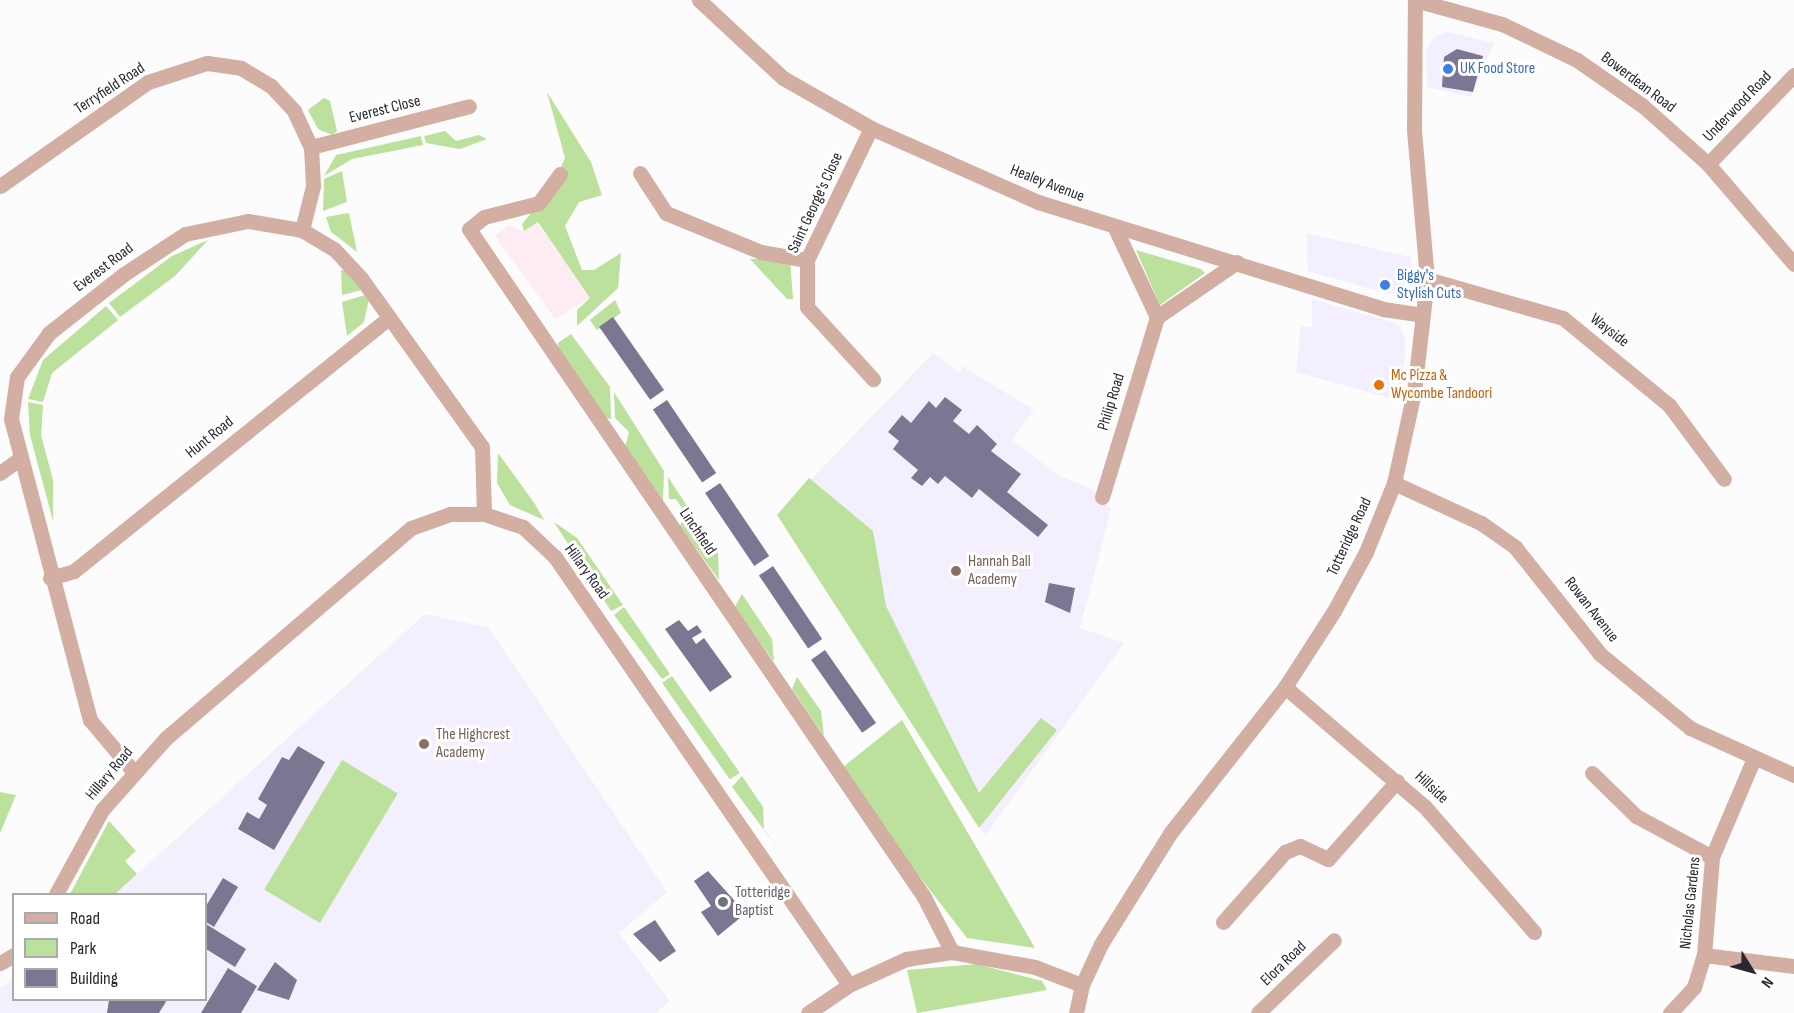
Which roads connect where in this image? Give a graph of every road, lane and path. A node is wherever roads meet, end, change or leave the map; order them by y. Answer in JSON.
{"nodes":[{"id":1,"x":699,"y":0,"type":"edge"},
{"id":2,"x":1415,"y":0,"type":"edge"},
{"id":3,"x":1794,"y":75,"type":"edge"},
{"id":4,"x":469,"y":106,"type":"dead end"},
{"id":5,"x":871,"y":128,"type":"junction"},
{"id":6,"x":311,"y":147,"type":"junction"},
{"id":7,"x":1708,"y":164,"type":"junction"},
{"id":8,"x":640,"y":173,"type":"dead end"},
{"id":9,"x":561,"y":174,"type":"dead end"},
{"id":10,"x":0,"y":186,"type":"edge"},
{"id":11,"x":1115,"y":228,"type":"junction"},
{"id":12,"x":302,"y":230,"type":"junction"},
{"id":13,"x":807,"y":260,"type":"junction"},
{"id":14,"x":1237,"y":262,"type":"junction"},
{"id":15,"x":1794,"y":264,"type":"edge"},
{"id":16,"x":1427,"y":279,"type":"junction"},
{"id":17,"x":1423,"y":315,"type":"junction"},
{"id":18,"x":1157,"y":317,"type":"junction"},
{"id":19,"x":389,"y":318,"type":"junction"},
{"id":20,"x":873,"y":379,"type":"dead end"},
{"id":21,"x":21,"y":458,"type":"junction"},
{"id":22,"x":0,"y":473,"type":"edge"},
{"id":23,"x":1724,"y":479,"type":"dead end"},
{"id":24,"x":1394,"y":483,"type":"junction"},
{"id":25,"x":1102,"y":497,"type":"dead end"},
{"id":26,"x":484,"y":514,"type":"junction"},
{"id":27,"x":50,"y":578,"type":"junction"},
{"id":28,"x":1285,"y":687,"type":"junction"},
{"id":29,"x":1754,"y":758,"type":"junction"},
{"id":30,"x":133,"y":771,"type":"junction"},
{"id":31,"x":1592,"y":773,"type":"dead end"},
{"id":32,"x":1794,"y":775,"type":"edge"},
{"id":33,"x":1397,"y":781,"type":"junction"},
{"id":34,"x":1712,"y":857,"type":"junction"},
{"id":35,"x":57,"y":893,"type":"edge"},
{"id":36,"x":1223,"y":922,"type":"dead end"},
{"id":37,"x":1534,"y":932,"type":"dead end"},
{"id":38,"x":1334,"y":940,"type":"dead end"},
{"id":39,"x":952,"y":952,"type":"junction"},
{"id":40,"x":1704,"y":956,"type":"junction"},
{"id":41,"x":1794,"y":966,"type":"edge"},
{"id":42,"x":849,"y":985,"type":"junction"},
{"id":43,"x":1082,"y":985,"type":"junction"},
{"id":44,"x":1674,"y":1012,"type":"edge"},
{"id":45,"x":808,"y":1013,"type":"edge"},
{"id":46,"x":1076,"y":1013,"type":"edge"},
{"id":47,"x":1258,"y":1013,"type":"edge"}],
"edges":[{"from":1,"to":5,"type":"street","name":"Healey Avenue"},
{"from":2,"to":7,"type":"street","name":"Bowerdean Road"},
{"from":2,"to":16,"type":"street","name":"Totteridge Road"},
{"from":3,"to":7,"type":"street","name":"Underwood Road"},
{"from":4,"to":6,"type":"street","name":"Everest Close"},
{"from":5,"to":11,"type":"street","name":"Healey Avenue"},
{"from":5,"to":13,"type":"street","name":"Saint George's Close"},
{"from":6,"to":10,"type":"street","name":"Terryfield Road"},
{"from":6,"to":12,"type":"street","name":"Terryfield Road"},
{"from":7,"to":15,"type":"street","name":"Bowerdean Road"},
{"from":8,"to":13,"type":"street"},
{"from":9,"to":39,"type":"street","name":"Linchfield"},
{"from":11,"to":14,"type":"street","name":"Healey Avenue"},
{"from":11,"to":18,"type":"street"},
{"from":12,"to":19,"type":"street","name":"Everest Road"},
{"from":12,"to":21,"type":"street","name":"Everest Road"},
{"from":13,"to":20,"type":"street","name":"Saint George's Close"},
{"from":14,"to":17,"type":"street","name":"Healey Avenue"},
{"from":14,"to":18,"type":"street"},
{"from":16,"to":17,"type":"street","name":"Totteridge Road"},
{"from":16,"to":23,"type":"street","name":"Wayside"},
{"from":17,"to":24,"type":"street","name":"Totteridge Road"},
{"from":18,"to":25,"type":"street","name":"Philip Road"},
{"from":19,"to":26,"type":"street","name":"Everest Road"},
{"from":19,"to":27,"type":"street","name":"Hunt Road"},
{"from":21,"to":22,"type":"street"},
{"from":21,"to":27,"type":"street","name":"Everest Road"},
{"from":24,"to":28,"type":"street","name":"Totteridge Road"},
{"from":24,"to":29,"type":"street","name":"Rowan Avenue"},
{"from":26,"to":30,"type":"street","name":"Hillary Road"},
{"from":26,"to":42,"type":"street","name":"Hillary Road"},
{"from":27,"to":30,"type":"street","name":"Everest Road"},
{"from":28,"to":33,"type":"street","name":"Hillside"},
{"from":28,"to":43,"type":"street","name":"Totteridge Road"},
{"from":29,"to":32,"type":"street","name":"Rowan Avenue"},
{"from":29,"to":34,"type":"street","name":"Nicholas Gardens"},
{"from":30,"to":35,"type":"street","name":"Hillary Road"},
{"from":31,"to":34,"type":"street"},
{"from":33,"to":36,"type":"street"},
{"from":33,"to":37,"type":"street","name":"Hillside"},
{"from":34,"to":40,"type":"street","name":"Nicholas Gardens"},
{"from":38,"to":47,"type":"street","name":"Elora Road"},
{"from":39,"to":42,"type":"street"},
{"from":39,"to":43,"type":"street"},
{"from":40,"to":41,"type":"street"},
{"from":40,"to":44,"type":"street","name":"Nicholas Gardens"},
{"from":42,"to":45,"type":"street"},
{"from":43,"to":46,"type":"street","name":"Totteridge Road"}]}
